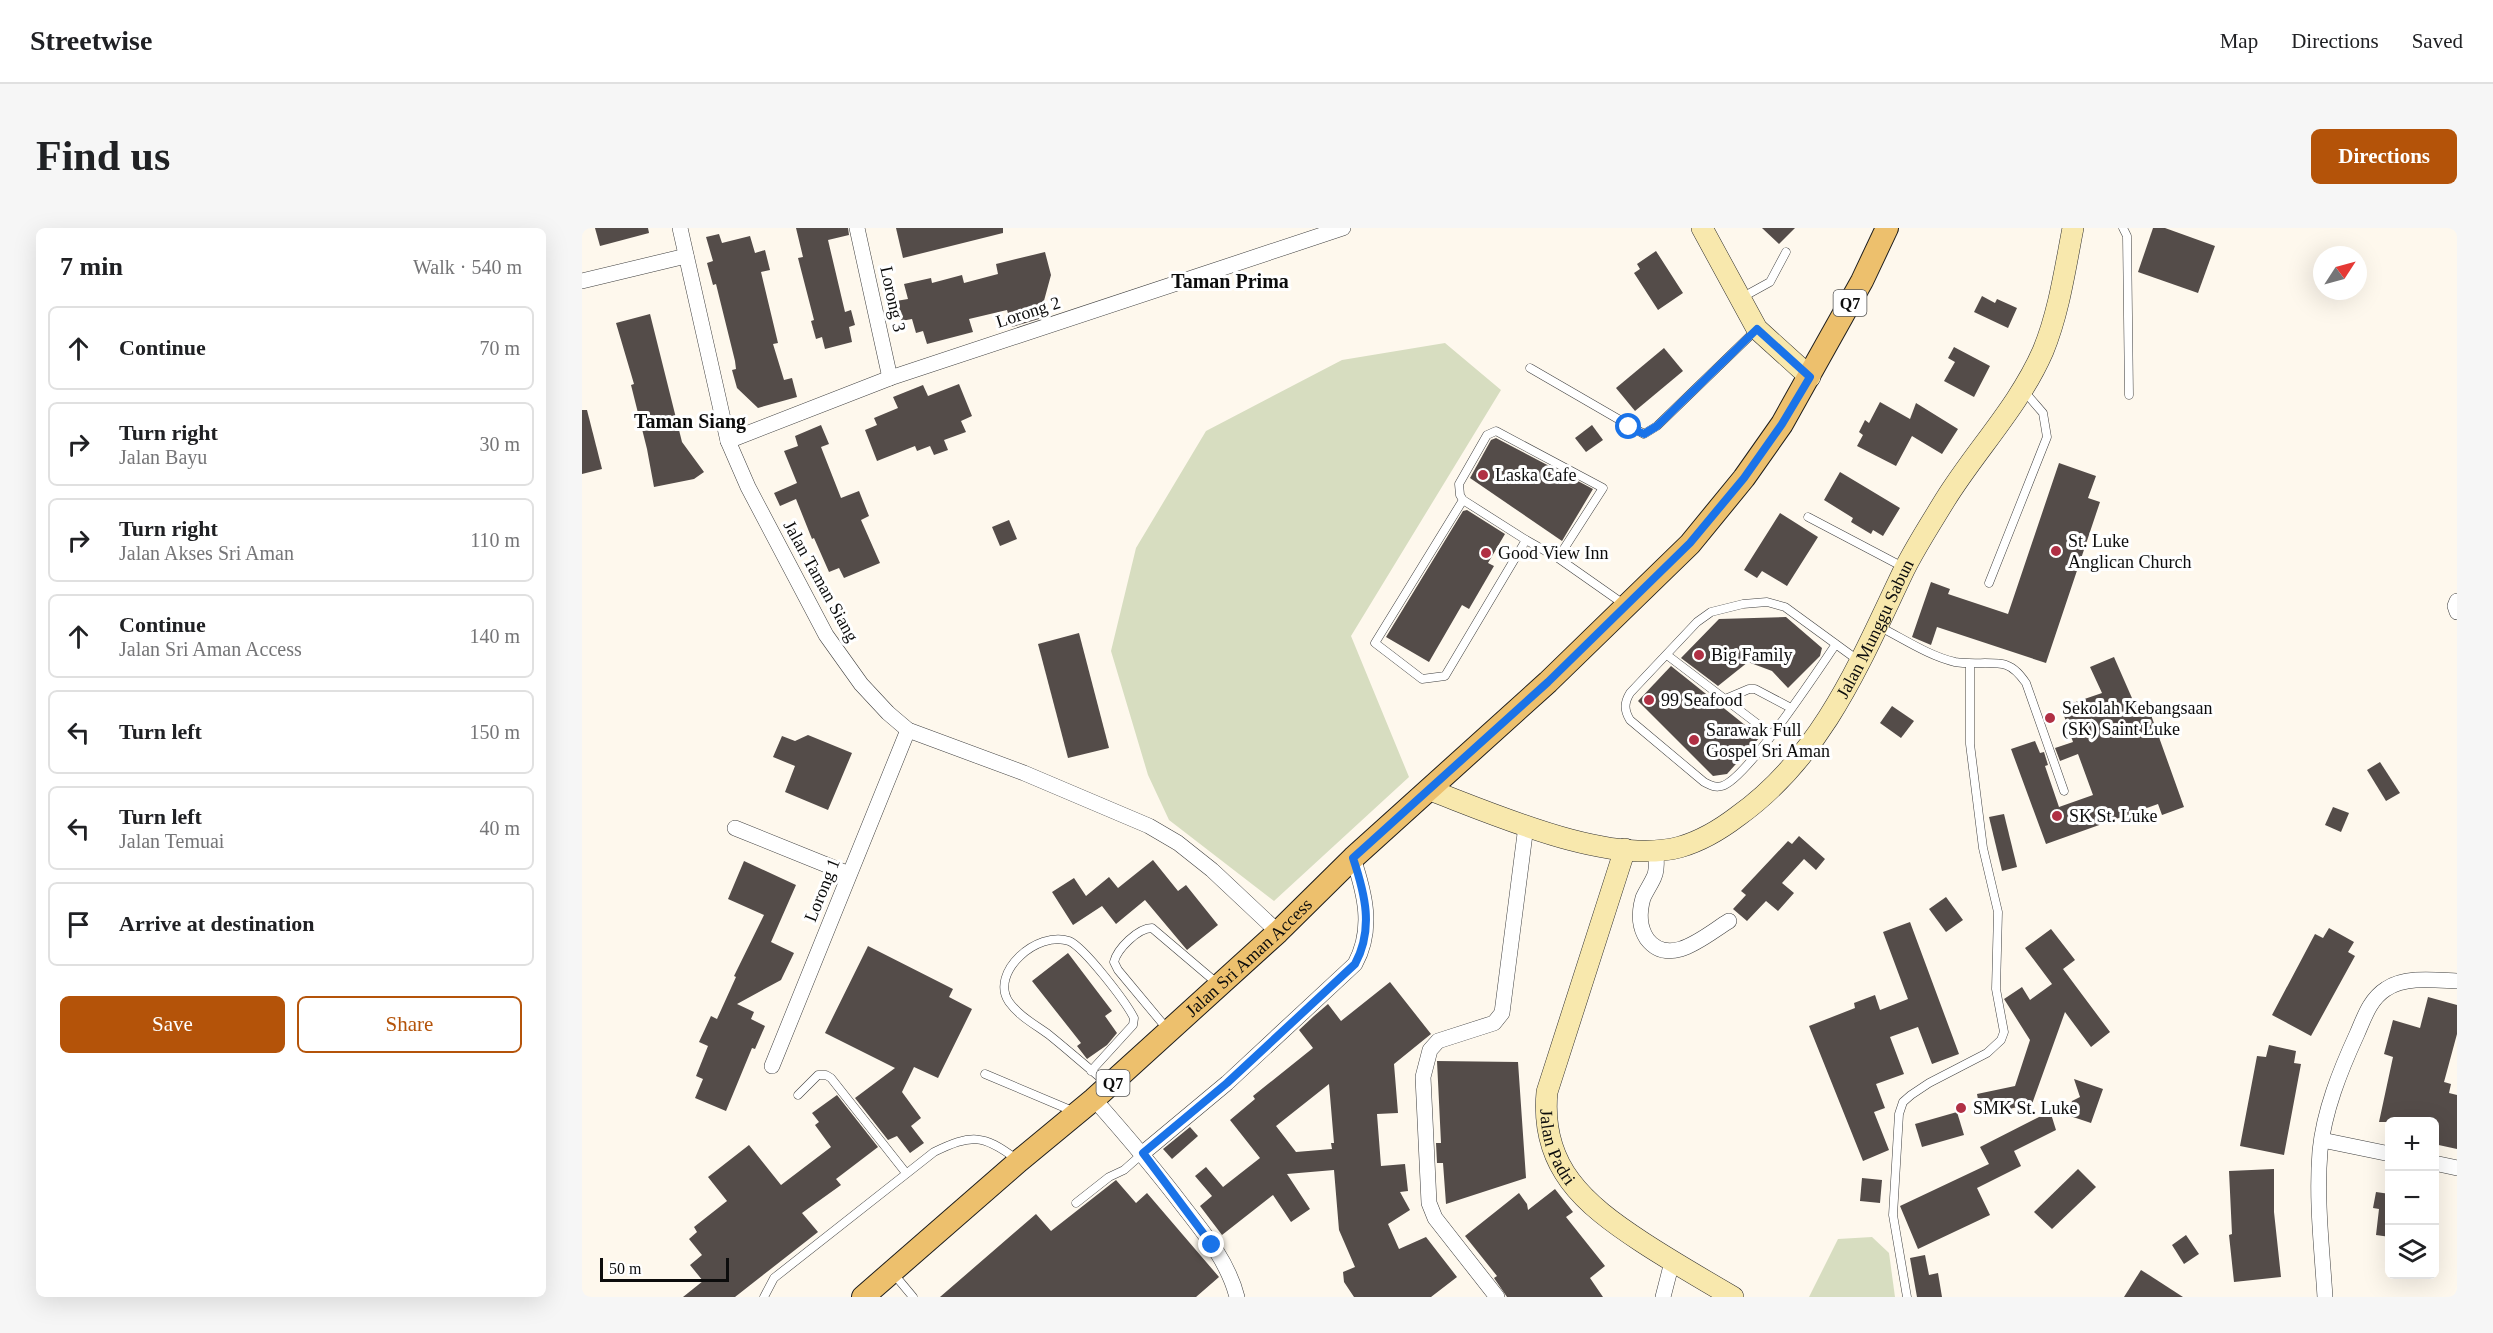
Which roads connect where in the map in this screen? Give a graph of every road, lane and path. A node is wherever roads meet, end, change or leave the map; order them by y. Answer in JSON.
{"nodes":[{"id":1,"x":680,"y":228,"type":"edge"},
{"id":2,"x":857,"y":228,"type":"edge"},
{"id":3,"x":1343,"y":228,"type":"edge"},
{"id":4,"x":1702,"y":228,"type":"edge"},
{"id":5,"x":1887,"y":228,"type":"edge"},
{"id":6,"x":2073,"y":228,"type":"edge"},
{"id":7,"x":2123,"y":228,"type":"edge"},
{"id":8,"x":1786,"y":252,"type":"dead end"},
{"id":9,"x":686,"y":256,"type":"junction"},
{"id":10,"x":582,"y":281,"type":"edge"},
{"id":11,"x":1740,"y":299,"type":"junction"},
{"id":12,"x":1757,"y":329,"type":"junction"},
{"id":13,"x":1530,"y":368,"type":"dead end"},
{"id":14,"x":1810,"y":377,"type":"junction"},
{"id":15,"x":890,"y":378,"type":"junction"},
{"id":16,"x":2023,"y":390,"type":"junction"},
{"id":17,"x":2129,"y":395,"type":"dead end"},
{"id":18,"x":728,"y":441,"type":"junction"},
{"id":19,"x":1463,"y":500,"type":"junction"},
{"id":20,"x":1808,"y":517,"type":"dead end"},
{"id":21,"x":1526,"y":540,"type":"junction"},
{"id":22,"x":1558,"y":558,"type":"junction"},
{"id":23,"x":1905,"y":568,"type":"junction"},
{"id":24,"x":1989,"y":583,"type":"dead end"},
{"id":25,"x":2457,"y":601,"type":"edge"},
{"id":26,"x":1626,"y":606,"type":"junction"},
{"id":27,"x":2457,"y":612,"type":"edge"},
{"id":28,"x":1879,"y":626,"type":"junction"},
{"id":29,"x":1836,"y":644,"type":"junction"},
{"id":30,"x":1667,"y":655,"type":"junction"},
{"id":31,"x":1860,"y":662,"type":"junction"},
{"id":32,"x":1970,"y":664,"type":"junction"},
{"id":33,"x":1723,"y":700,"type":"junction"},
{"id":34,"x":1791,"y":708,"type":"junction"},
{"id":35,"x":908,"y":729,"type":"junction"},
{"id":36,"x":1772,"y":735,"type":"junction"},
{"id":37,"x":1430,"y":790,"type":"junction"},
{"id":38,"x":2064,"y":791,"type":"dead end"},
{"id":39,"x":1526,"y":826,"type":"junction"},
{"id":40,"x":735,"y":828,"type":"dead end"},
{"id":41,"x":1625,"y":849,"type":"junction"},
{"id":42,"x":1656,"y":850,"type":"junction"},
{"id":43,"x":1353,"y":858,"type":"junction"},
{"id":44,"x":849,"y":874,"type":"junction"},
{"id":45,"x":1729,"y":921,"type":"dead end"},
{"id":46,"x":1278,"y":932,"type":"junction"},
{"id":47,"x":2457,"y":981,"type":"edge"},
{"id":48,"x":1220,"y":985,"type":"junction"},
{"id":49,"x":1169,"y":1031,"type":"junction"},
{"id":50,"x":772,"y":1066,"type":"dead end"},
{"id":51,"x":1091,"y":1071,"type":"junction"},
{"id":52,"x":985,"y":1074,"type":"dead end"},
{"id":53,"x":798,"y":1095,"type":"dead end"},
{"id":54,"x":1094,"y":1099,"type":"junction"},
{"id":55,"x":2322,"y":1140,"type":"junction"},
{"id":56,"x":1143,"y":1153,"type":"junction"},
{"id":57,"x":2385,"y":1153,"type":"edge"},
{"id":58,"x":1019,"y":1161,"type":"junction"},
{"id":59,"x":2439,"y":1164,"type":"edge"},
{"id":60,"x":2457,"y":1168,"type":"edge"},
{"id":61,"x":906,"y":1173,"type":"junction"},
{"id":62,"x":1076,"y":1203,"type":"dead end"},
{"id":63,"x":1672,"y":1262,"type":"junction"},
{"id":64,"x":892,"y":1272,"type":"junction"},
{"id":65,"x":764,"y":1297,"type":"edge"},
{"id":66,"x":863,"y":1297,"type":"edge"},
{"id":67,"x":913,"y":1297,"type":"edge"},
{"id":68,"x":1237,"y":1297,"type":"edge"},
{"id":69,"x":1497,"y":1297,"type":"edge"},
{"id":70,"x":1663,"y":1297,"type":"edge"},
{"id":71,"x":1733,"y":1297,"type":"edge"},
{"id":72,"x":1907,"y":1297,"type":"edge"},
{"id":73,"x":2325,"y":1297,"type":"edge"}],
"edges":[{"from":1,"to":9,"type":"street","name":"Jalan Taman Siang"},
{"from":2,"to":15,"type":"street","name":"Lorong 3"},
{"from":3,"to":15,"type":"street","name":"Lorong 2"},
{"from":4,"to":11,"type":"street"},
{"from":5,"to":14,"type":"main road","number":"Q7"},
{"from":6,"to":16,"type":"street","name":"Jalan Munggu Sabun"},
{"from":7,"to":17,"type":"lane"},
{"from":8,"to":11,"type":"lane"},
{"from":9,"to":10,"type":"street"},
{"from":9,"to":18,"type":"street","name":"Jalan Taman Siang"},
{"from":11,"to":12,"type":"street"},
{"from":12,"to":13,"type":"lane"},
{"from":12,"to":14,"type":"street"},
{"from":14,"to":26,"type":"main road","number":"Q7"},
{"from":15,"to":18,"type":"street","name":"Lorong 2"},
{"from":16,"to":23,"type":"street","name":"Jalan Munggu Sabun"},
{"from":16,"to":24,"type":"lane"},
{"from":18,"to":35,"type":"street","name":"Jalan Taman Siang"},
{"from":19,"to":21,"type":"lane"},
{"from":19,"to":21,"type":"lane"},
{"from":19,"to":22,"type":"lane"},
{"from":20,"to":23,"type":"lane"},
{"from":21,"to":22,"type":"lane"},
{"from":22,"to":26,"type":"lane"},
{"from":23,"to":28,"type":"street","name":"Jalan Munggu Sabun"},
{"from":25,"to":27,"type":"street"},
{"from":26,"to":37,"type":"main road","name":"Jalan Sri Aman Access","number":"Q7"},
{"from":28,"to":31,"type":"street","name":"Jalan Munggu Sabun"},
{"from":28,"to":32,"type":"lane"},
{"from":29,"to":30,"type":"lane"},
{"from":29,"to":31,"type":"lane"},
{"from":29,"to":34,"type":"lane"},
{"from":30,"to":33,"type":"lane"},
{"from":30,"to":36,"type":"lane"},
{"from":31,"to":42,"type":"street","name":"Jalan Munggu Sabun"},
{"from":32,"to":38,"type":"lane"},
{"from":32,"to":72,"type":"lane"},
{"from":33,"to":34,"type":"lane"},
{"from":33,"to":36,"type":"lane"},
{"from":34,"to":36,"type":"lane"},
{"from":35,"to":44,"type":"street","name":"Lorong 1"},
{"from":35,"to":46,"type":"street","name":"Jalan Taman Siang"},
{"from":37,"to":39,"type":"street","name":"Jalan Munggu Sabun"},
{"from":37,"to":43,"type":"main road","name":"Jalan Sri Aman Access","number":"Q7"},
{"from":39,"to":41,"type":"street","name":"Jalan Munggu Sabun"},
{"from":39,"to":69,"type":"street"},
{"from":40,"to":44,"type":"street"},
{"from":41,"to":42,"type":"street","name":"Jalan Munggu Sabun"},
{"from":41,"to":63,"type":"street","name":"Jalan Padri"},
{"from":42,"to":45,"type":"street"},
{"from":43,"to":46,"type":"main road","name":"Jalan Sri Aman Access","number":"Q7"},
{"from":43,"to":56,"type":"street"},
{"from":44,"to":50,"type":"street","name":"Lorong 1"},
{"from":46,"to":48,"type":"main road","name":"Jalan Sri Aman Access","number":"Q7"},
{"from":47,"to":55,"type":"street"},
{"from":48,"to":49,"type":"main road","name":"Jalan Sri Aman Access","number":"Q7"},
{"from":48,"to":49,"type":"lane"},
{"from":49,"to":54,"type":"main road","name":"Jalan Sri Aman Access","number":"Q7"},
{"from":51,"to":51,"type":"lane"},
{"from":51,"to":54,"type":"lane"},
{"from":52,"to":54,"type":"lane"},
{"from":53,"to":61,"type":"lane"},
{"from":54,"to":56,"type":"street"},
{"from":54,"to":58,"type":"main road","name":"Jalan Sri Aman Access","number":"Q7"},
{"from":55,"to":57,"type":"street"},
{"from":55,"to":73,"type":"street"},
{"from":56,"to":62,"type":"lane"},
{"from":56,"to":68,"type":"street"},
{"from":58,"to":61,"type":"lane"},
{"from":58,"to":64,"type":"main road","name":"Jalan Sri Aman Access","number":"Q7"},
{"from":59,"to":60,"type":"street"},
{"from":61,"to":65,"type":"lane"},
{"from":63,"to":70,"type":"street"},
{"from":63,"to":71,"type":"street","name":"Jalan Padri"},
{"from":64,"to":66,"type":"main road","name":"Jalan Sri Aman Access","number":"Q7"},
{"from":64,"to":67,"type":"lane"}]}
